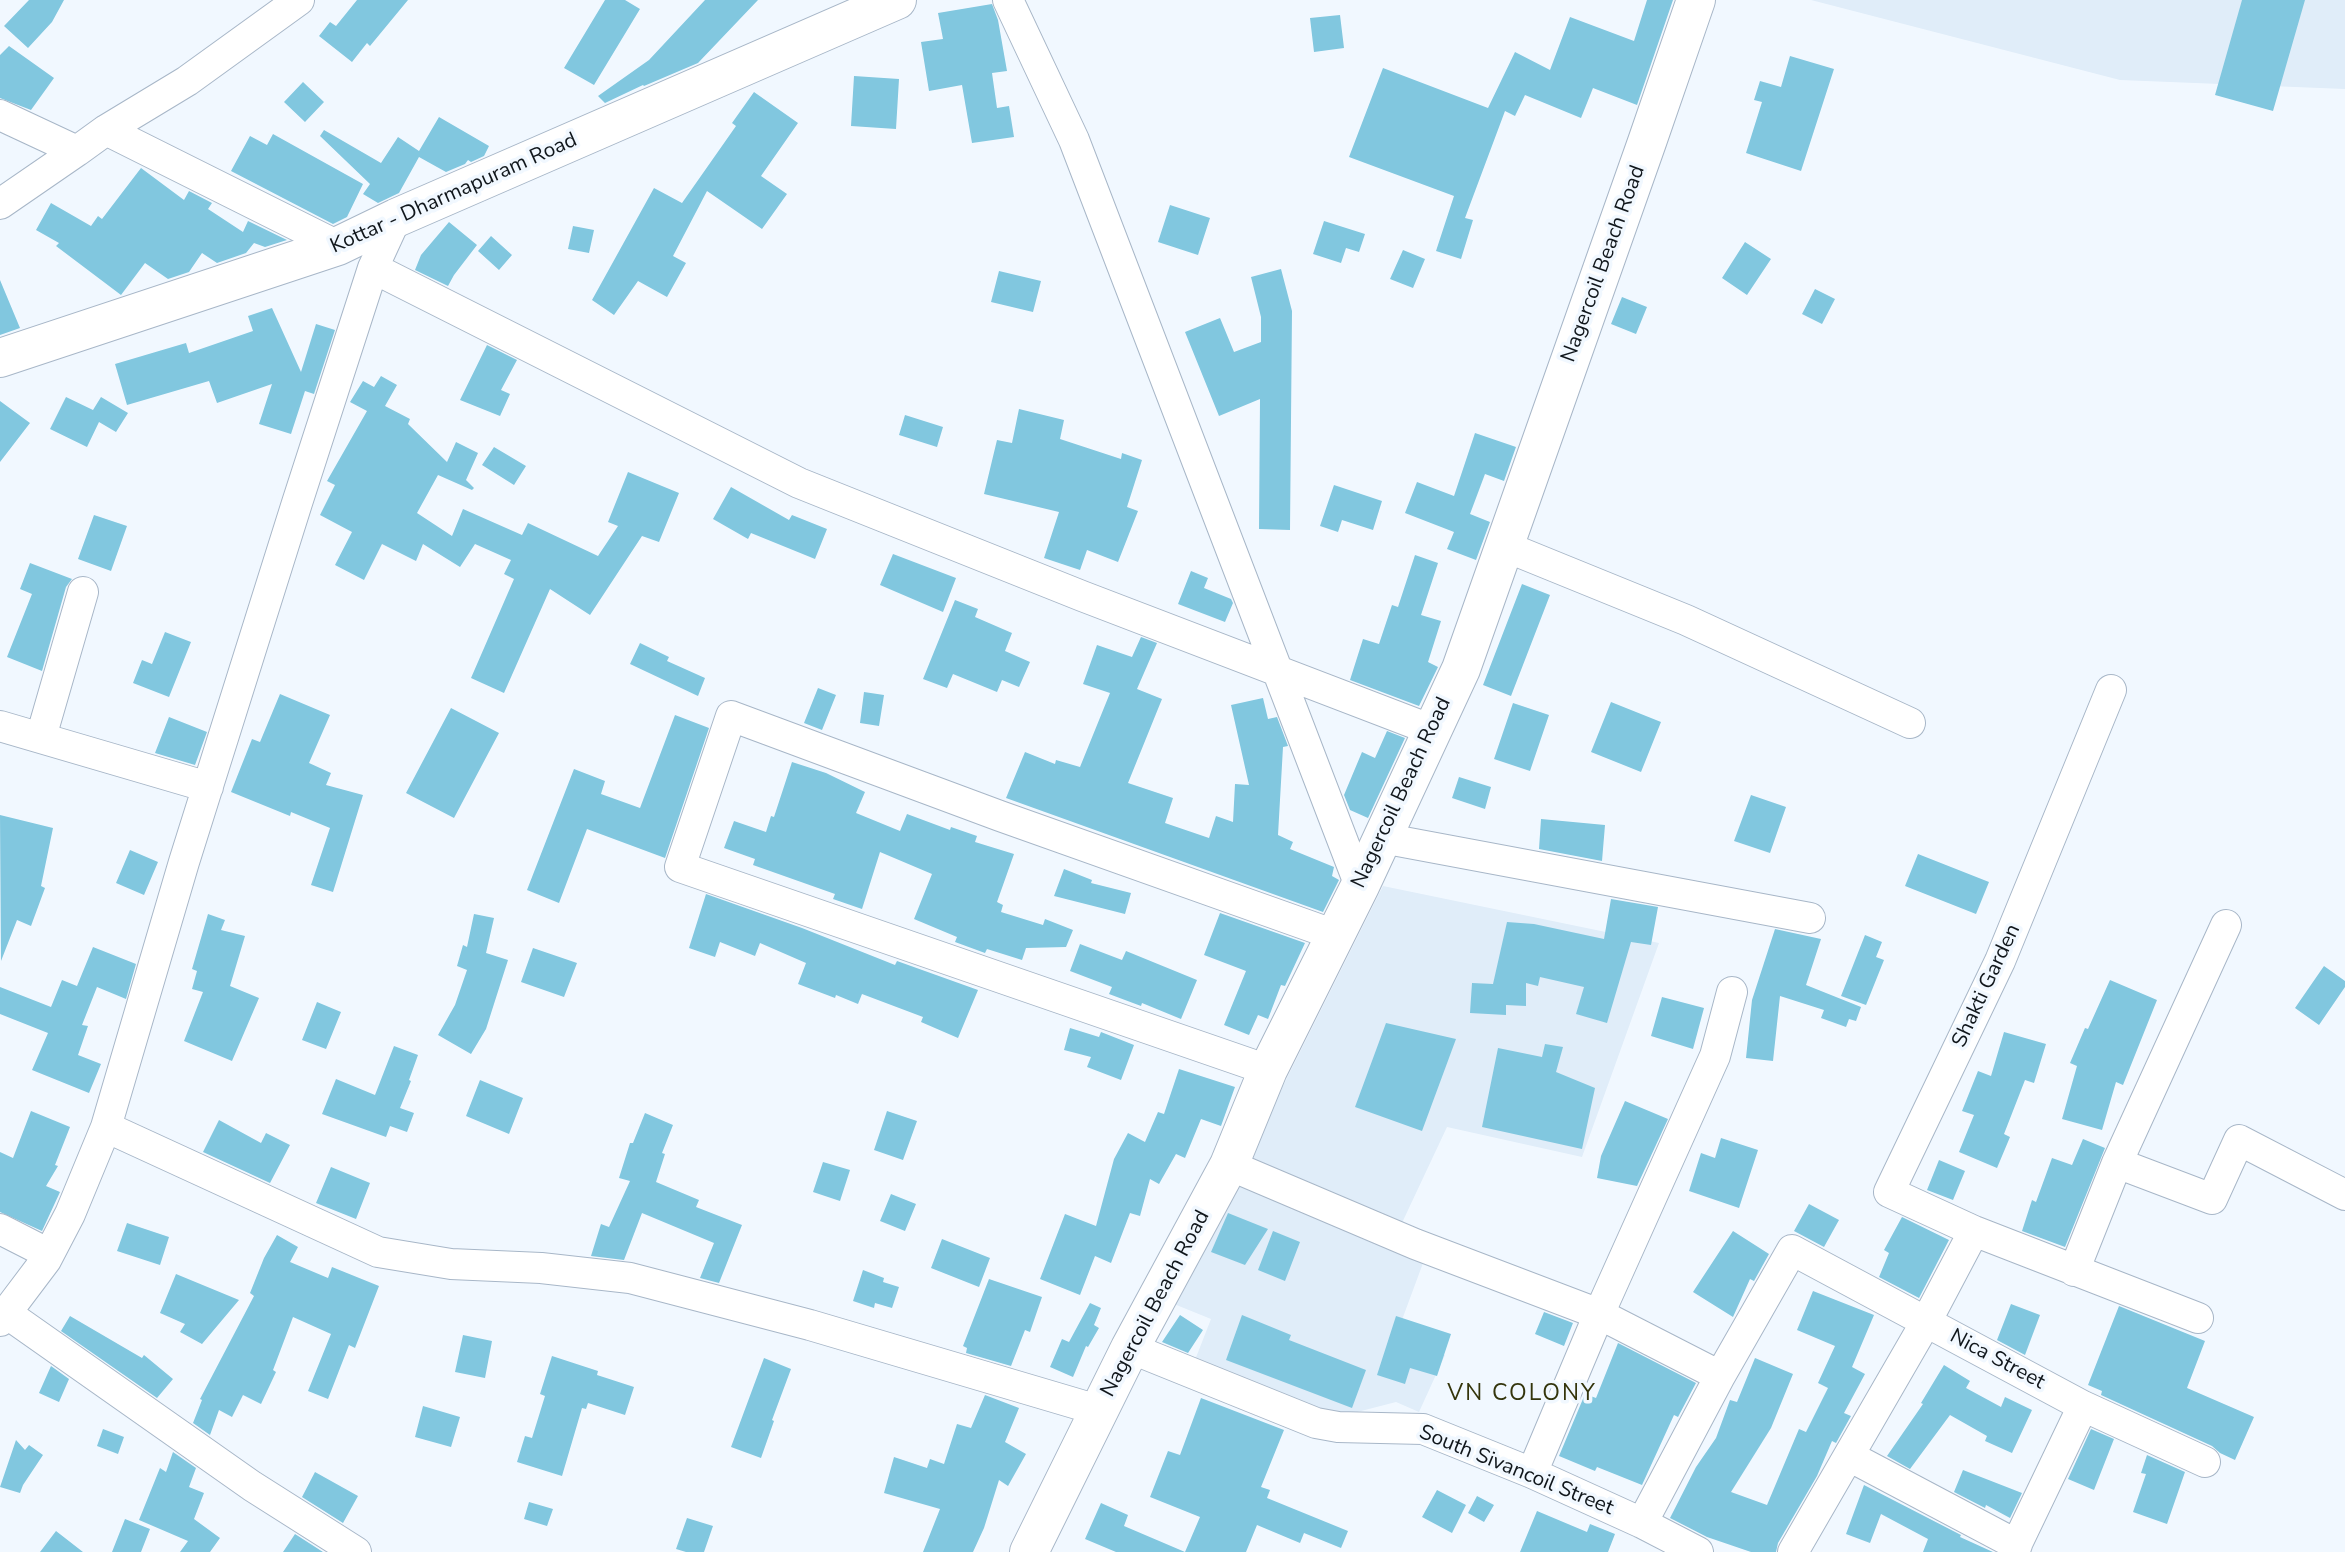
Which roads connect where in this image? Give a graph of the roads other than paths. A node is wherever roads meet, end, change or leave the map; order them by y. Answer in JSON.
{"nodes":[{"id":1,"x":299,"y":0,"type":"edge"},
{"id":2,"x":897,"y":0,"type":"edge"},
{"id":3,"x":1008,"y":0,"type":"edge"},
{"id":4,"x":1696,"y":0,"type":"edge"},
{"id":5,"x":0,"y":115,"type":"edge"},
{"id":6,"x":106,"y":130,"type":"junction"},
{"id":7,"x":77,"y":151,"type":"junction"},
{"id":8,"x":0,"y":204,"type":"edge"},
{"id":9,"x":396,"y":218,"type":"junction"},
{"id":10,"x":338,"y":246,"type":"junction"},
{"id":11,"x":373,"y":268,"type":"junction"},
{"id":12,"x":0,"y":358,"type":"edge"},
{"id":13,"x":1504,"y":546,"type":"junction"},
{"id":14,"x":83,"y":592,"type":"dead end"},
{"id":15,"x":1280,"y":673,"type":"junction"},
{"id":16,"x":2111,"y":690,"type":"dead end"},
{"id":17,"x":1910,"y":723,"type":"dead end"},
{"id":18,"x":0,"y":726,"type":"edge"},
{"id":19,"x":1432,"y":730,"type":"junction"},
{"id":20,"x":41,"y":737,"type":"junction"},
{"id":21,"x":208,"y":787,"type":"junction"},
{"id":22,"x":1382,"y":838,"type":"junction"},
{"id":23,"x":1360,"y":886,"type":"junction"},
{"id":24,"x":1810,"y":918,"type":"dead end"},
{"id":25,"x":2226,"y":925,"type":"dead end"},
{"id":26,"x":1335,"y":935,"type":"junction"},
{"id":27,"x":1732,"y":992,"type":"dead end"},
{"id":28,"x":1268,"y":1070,"type":"junction"},
{"id":29,"x":106,"y":1127,"type":"junction"},
{"id":30,"x":2117,"y":1164,"type":"junction"},
{"id":31,"x":1229,"y":1166,"type":"junction"},
{"id":32,"x":2345,"y":1195,"type":"edge"},
{"id":33,"x":0,"y":1230,"type":"edge"},
{"id":34,"x":1974,"y":1231,"type":"junction"},
{"id":35,"x":49,"y":1254,"type":"junction"},
{"id":36,"x":2074,"y":1271,"type":"junction"},
{"id":37,"x":1599,"y":1314,"type":"junction"},
{"id":38,"x":3,"y":1317,"type":"edge"},
{"id":39,"x":2198,"y":1318,"type":"dead end"},
{"id":40,"x":1926,"y":1321,"type":"junction"},
{"id":41,"x":1130,"y":1348,"type":"junction"},
{"id":42,"x":1720,"y":1376,"type":"junction"},
{"id":43,"x":2083,"y":1406,"type":"junction"},
{"id":44,"x":1101,"y":1411,"type":"junction"},
{"id":45,"x":1849,"y":1456,"type":"junction"},
{"id":46,"x":2205,"y":1462,"type":"dead end"},
{"id":47,"x":1532,"y":1473,"type":"junction"},
{"id":48,"x":1642,"y":1523,"type":"junction"},
{"id":49,"x":2015,"y":1548,"type":"edge"},
{"id":50,"x":356,"y":1552,"type":"edge"},
{"id":51,"x":1029,"y":1552,"type":"edge"},
{"id":52,"x":1698,"y":1552,"type":"edge"},
{"id":53,"x":1793,"y":1552,"type":"edge"}],
"edges":[{"from":1,"to":6,"type":"street"},
{"from":2,"to":9,"type":"main road","name":"Kottar - Dharmapuram Road"},
{"from":3,"to":15,"type":"street"},
{"from":4,"to":13,"type":"main road","name":"Nagercoil Beach Road"},
{"from":5,"to":7,"type":"street"},
{"from":6,"to":7,"type":"street"},
{"from":6,"to":10,"type":"street"},
{"from":7,"to":8,"type":"street"},
{"from":9,"to":10,"type":"main road","name":"Kottar - Dharmapuram Road"},
{"from":9,"to":11,"type":"street"},
{"from":10,"to":12,"type":"main road","name":"Kottar - Dharmapuram Road"},
{"from":11,"to":15,"type":"street"},
{"from":11,"to":21,"type":"street"},
{"from":13,"to":17,"type":"street"},
{"from":13,"to":19,"type":"main road","name":"Nagercoil Beach Road"},
{"from":14,"to":20,"type":"street"},
{"from":15,"to":19,"type":"street"},
{"from":15,"to":23,"type":"street"},
{"from":16,"to":34,"type":"street","name":"Shakti Garden"},
{"from":18,"to":20,"type":"street"},
{"from":19,"to":22,"type":"main road","name":"Nagercoil Beach Road"},
{"from":20,"to":21,"type":"street"},
{"from":21,"to":29,"type":"street"},
{"from":22,"to":23,"type":"main road","name":"Nagercoil Beach Road"},
{"from":22,"to":24,"type":"street"},
{"from":23,"to":26,"type":"main road","name":"Nagercoil Beach Road"},
{"from":25,"to":30,"type":"street"},
{"from":26,"to":28,"type":"main road","name":"Nagercoil Beach Road"},
{"from":26,"to":28,"type":"street"},
{"from":27,"to":37,"type":"street"},
{"from":28,"to":31,"type":"main road","name":"Nagercoil Beach Road"},
{"from":29,"to":35,"type":"street"},
{"from":29,"to":44,"type":"street"},
{"from":30,"to":32,"type":"street"},
{"from":30,"to":36,"type":"street"},
{"from":31,"to":37,"type":"street"},
{"from":31,"to":41,"type":"main road","name":"Nagercoil Beach Road"},
{"from":33,"to":35,"type":"street"},
{"from":34,"to":36,"type":"street"},
{"from":34,"to":40,"type":"street"},
{"from":35,"to":38,"type":"street"},
{"from":36,"to":39,"type":"street"},
{"from":37,"to":42,"type":"street"},
{"from":37,"to":47,"type":"street"},
{"from":38,"to":50,"type":"street"},
{"from":40,"to":42,"type":"street","name":"Nica Street"},
{"from":40,"to":43,"type":"street","name":"Nica Street"},
{"from":40,"to":45,"type":"street"},
{"from":41,"to":44,"type":"main road","name":"Nagercoil Beach Road"},
{"from":41,"to":47,"type":"street","name":"South Sivancoil Street"},
{"from":42,"to":48,"type":"street"},
{"from":43,"to":46,"type":"street","name":"Nica Street"},
{"from":43,"to":49,"type":"street"},
{"from":44,"to":51,"type":"main road","name":"Nagercoil Beach Road"},
{"from":45,"to":49,"type":"street"},
{"from":45,"to":53,"type":"street"},
{"from":47,"to":48,"type":"street","name":"South Sivancoil Street"},
{"from":48,"to":52,"type":"street","name":"South Sivancoil Street"}]}
